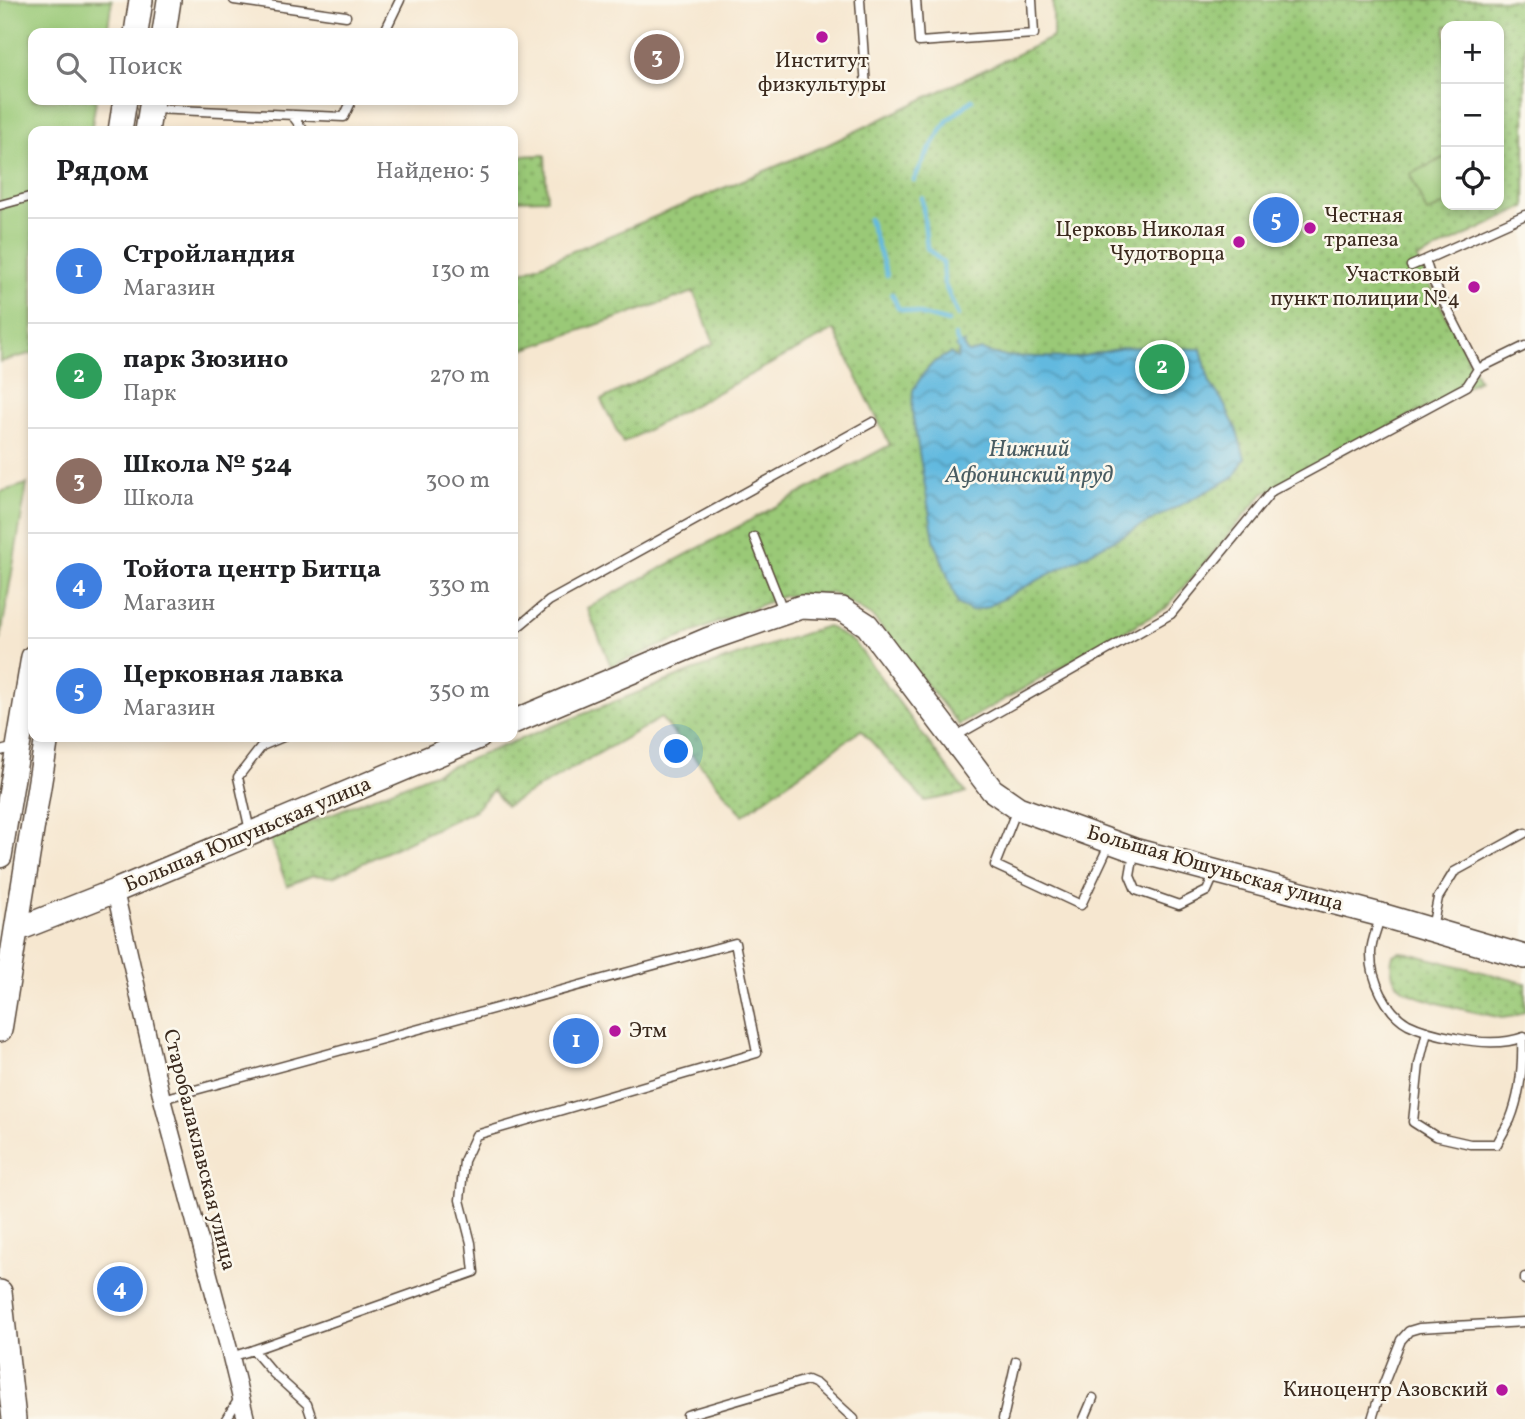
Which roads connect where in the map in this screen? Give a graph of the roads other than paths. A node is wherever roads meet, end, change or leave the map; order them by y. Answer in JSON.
{"nodes":[{"id":1,"x":141,"y":0,"type":"edge"},
{"id":2,"x":169,"y":0,"type":"edge"},
{"id":3,"x":234,"y":0,"type":"edge"},
{"id":4,"x":400,"y":0,"type":"edge"},
{"id":5,"x":860,"y":0,"type":"edge"},
{"id":6,"x":916,"y":0,"type":"edge"},
{"id":7,"x":1032,"y":0,"type":"edge"},
{"id":8,"x":346,"y":16,"type":"dead end"},
{"id":9,"x":137,"y":28,"type":"edge"},
{"id":10,"x":165,"y":28,"type":"edge"},
{"id":11,"x":386,"y":28,"type":"edge"},
{"id":12,"x":866,"y":88,"type":"dead end"},
{"id":13,"x":124,"y":105,"type":"edge"},
{"id":14,"x":350,"y":105,"type":"edge"},
{"id":15,"x":150,"y":113,"type":"edge"},
{"id":16,"x":292,"y":115,"type":"junction"},
{"id":17,"x":121,"y":126,"type":"edge"},
{"id":18,"x":300,"y":126,"type":"edge"},
{"id":19,"x":28,"y":197,"type":"edge"},
{"id":20,"x":0,"y":205,"type":"edge"},
{"id":21,"x":1525,"y":215,"type":"edge"},
{"id":22,"x":1425,"y":260,"type":"junction"},
{"id":23,"x":1410,"y":266,"type":"dead end"},
{"id":24,"x":1525,"y":346,"type":"edge"},
{"id":25,"x":1478,"y":369,"type":"junction"},
{"id":26,"x":873,"y":422,"type":"dead end"},
{"id":27,"x":754,"y":537,"type":"dead end"},
{"id":28,"x":784,"y":613,"type":"junction"},
{"id":29,"x":518,"y":627,"type":"edge"},
{"id":30,"x":28,"y":676,"type":"edge"},
{"id":31,"x":518,"y":720,"type":"edge"},
{"id":32,"x":952,"y":737,"type":"junction"},
{"id":33,"x":46,"y":742,"type":"edge"},
{"id":34,"x":271,"y":742,"type":"edge"},
{"id":35,"x":467,"y":742,"type":"edge"},
{"id":36,"x":9,"y":749,"type":"edge"},
{"id":37,"x":1018,"y":808,"type":"junction"},
{"id":38,"x":250,"y":834,"type":"junction"},
{"id":39,"x":1525,"y":834,"type":"edge"},
{"id":40,"x":1111,"y":842,"type":"junction"},
{"id":41,"x":1134,"y":850,"type":"junction"},
{"id":42,"x":0,"y":856,"type":"edge"},
{"id":43,"x":1216,"y":872,"type":"junction"},
{"id":44,"x":115,"y":891,"type":"junction"},
{"id":45,"x":1381,"y":915,"type":"junction"},
{"id":46,"x":16,"y":930,"type":"junction"},
{"id":47,"x":1432,"y":931,"type":"junction"},
{"id":48,"x":1525,"y":957,"type":"edge"},
{"id":49,"x":0,"y":1030,"type":"edge"},
{"id":50,"x":1427,"y":1031,"type":"junction"},
{"id":51,"x":1524,"y":1037,"type":"edge"},
{"id":52,"x":162,"y":1099,"type":"junction"},
{"id":53,"x":0,"y":1292,"type":"edge"},
{"id":54,"x":1525,"y":1322,"type":"edge"},
{"id":55,"x":253,"y":1350,"type":"junction"},
{"id":56,"x":231,"y":1357,"type":"junction"},
{"id":57,"x":1016,"y":1361,"type":"dead end"},
{"id":58,"x":240,"y":1396,"type":"junction"},
{"id":59,"x":1094,"y":1398,"type":"dead end"},
{"id":60,"x":14,"y":1419,"type":"edge"},
{"id":61,"x":226,"y":1419,"type":"edge"},
{"id":62,"x":246,"y":1419,"type":"edge"},
{"id":63,"x":312,"y":1419,"type":"edge"},
{"id":64,"x":688,"y":1419,"type":"edge"},
{"id":65,"x":855,"y":1419,"type":"edge"},
{"id":66,"x":1003,"y":1419,"type":"edge"},
{"id":67,"x":1084,"y":1419,"type":"edge"},
{"id":68,"x":1372,"y":1419,"type":"edge"}],
"edges":[{"from":1,"to":9,"type":"street"},
{"from":2,"to":10,"type":"street"},
{"from":3,"to":8,"type":"lane"},
{"from":4,"to":11,"type":"lane"},
{"from":5,"to":12,"type":"lane"},
{"from":6,"to":7,"type":"lane"},
{"from":13,"to":17,"type":"street"},
{"from":14,"to":16,"type":"lane"},
{"from":15,"to":16,"type":"lane"},
{"from":16,"to":18,"type":"lane"},
{"from":19,"to":20,"type":"lane"},
{"from":21,"to":22,"type":"lane"},
{"from":22,"to":23,"type":"lane"},
{"from":22,"to":25,"type":"lane"},
{"from":24,"to":25,"type":"lane"},
{"from":25,"to":32,"type":"lane"},
{"from":26,"to":29,"type":"lane"},
{"from":27,"to":28,"type":"lane"},
{"from":28,"to":31,"type":"street","name":"Большая Юшуньская улица"},
{"from":28,"to":32,"type":"street","name":"Большая Юшуньская улица"},
{"from":30,"to":36,"type":"street"},
{"from":32,"to":37,"type":"street","name":"Большая Юшуньская улица"},
{"from":33,"to":46,"type":"street"},
{"from":34,"to":38,"type":"lane"},
{"from":35,"to":38,"type":"street","name":"Большая Юшуньская улица"},
{"from":36,"to":42,"type":"street"},
{"from":37,"to":40,"type":"street","name":"Большая Юшуньская улица"},
{"from":37,"to":40,"type":"lane"},
{"from":38,"to":44,"type":"street","name":"Большая Юшуньская улица"},
{"from":39,"to":47,"type":"lane"},
{"from":40,"to":41,"type":"street","name":"Большая Юшуньская улица"},
{"from":41,"to":43,"type":"street","name":"Большая Юшуньская улица"},
{"from":41,"to":43,"type":"lane"},
{"from":43,"to":45,"type":"street","name":"Большая Юшуньская улица"},
{"from":44,"to":46,"type":"street","name":"Большая Юшуньская улица"},
{"from":44,"to":52,"type":"street","name":"Старобалаклавская улица"},
{"from":45,"to":47,"type":"street","name":"Большая Юшуньская улица"},
{"from":45,"to":50,"type":"lane"},
{"from":46,"to":49,"type":"street"},
{"from":47,"to":48,"type":"street","name":"Большая Юшуньская улица"},
{"from":50,"to":51,"type":"lane"},
{"from":50,"to":51,"type":"lane"},
{"from":52,"to":55,"type":"lane"},
{"from":52,"to":56,"type":"street","name":"Старобалаклавская улица"},
{"from":53,"to":60,"type":"street"},
{"from":54,"to":68,"type":"lane"},
{"from":55,"to":56,"type":"lane"},
{"from":55,"to":63,"type":"lane"},
{"from":56,"to":58,"type":"street","name":"Старобалаклавская улица"},
{"from":57,"to":66,"type":"lane"},
{"from":58,"to":61,"type":"lane"},
{"from":58,"to":62,"type":"street","name":"Старобалаклавская улица"},
{"from":59,"to":67,"type":"lane"},
{"from":64,"to":65,"type":"lane"}]}
